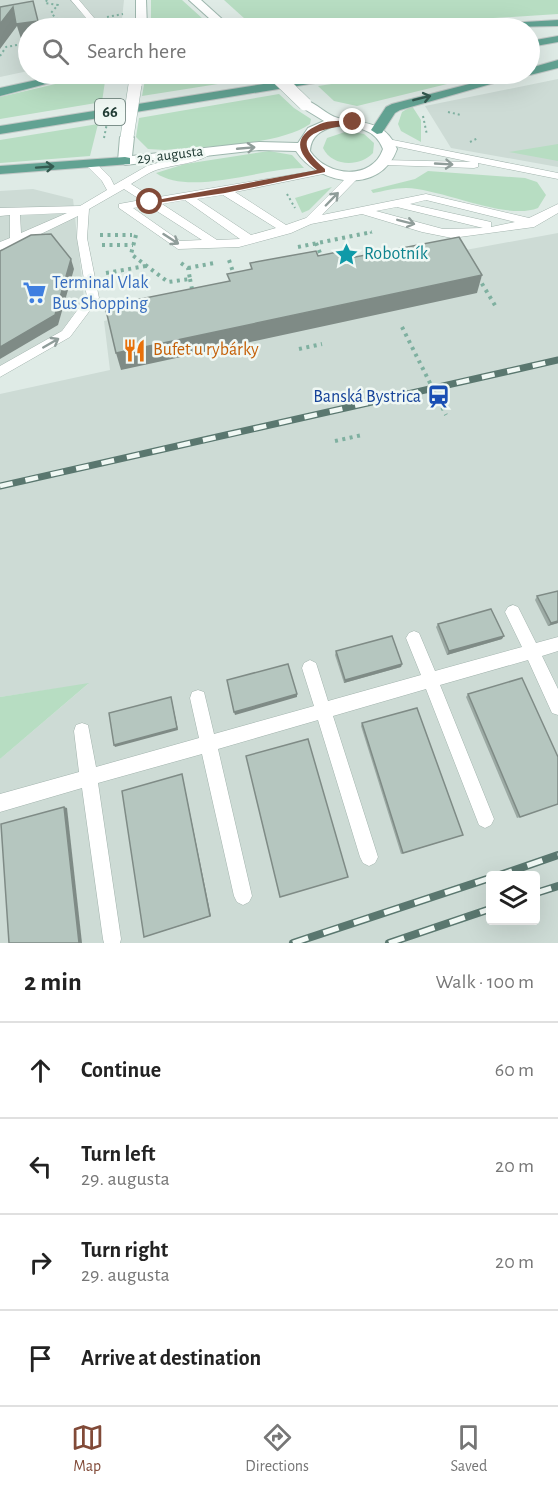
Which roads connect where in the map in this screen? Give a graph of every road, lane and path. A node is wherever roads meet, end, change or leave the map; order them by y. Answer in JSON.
{"nodes":[{"id":1,"x":47,"y":0,"type":"edge"},
{"id":2,"x":75,"y":0,"type":"edge"},
{"id":3,"x":141,"y":0,"type":"edge"},
{"id":4,"x":194,"y":0,"type":"edge"},
{"id":5,"x":56,"y":18,"type":"edge"},
{"id":6,"x":90,"y":18,"type":"edge"},
{"id":7,"x":142,"y":18,"type":"edge"},
{"id":8,"x":215,"y":18,"type":"edge"},
{"id":9,"x":558,"y":23,"type":"edge"},
{"id":10,"x":540,"y":24,"type":"edge"},
{"id":11,"x":558,"y":39,"type":"edge"},
{"id":12,"x":540,"y":42,"type":"edge"},
{"id":13,"x":18,"y":45,"type":"edge"},
{"id":14,"x":0,"y":56,"type":"edge"},
{"id":15,"x":558,"y":64,"type":"edge"},
{"id":16,"x":540,"y":68,"type":"edge"},
{"id":17,"x":35,"y":84,"type":"edge"},
{"id":18,"x":135,"y":84,"type":"edge"},
{"id":19,"x":284,"y":84,"type":"edge"},
{"id":20,"x":284,"y":84,"type":"edge"},
{"id":21,"x":482,"y":84,"type":"edge"},
{"id":22,"x":0,"y":92,"type":"edge"},
{"id":23,"x":417,"y":107,"type":"dead end"},
{"id":24,"x":335,"y":122,"type":"junction"},
{"id":25,"x":0,"y":130,"type":"edge"},
{"id":26,"x":377,"y":130,"type":"junction"},
{"id":27,"x":388,"y":142,"type":"junction"},
{"id":28,"x":427,"y":142,"type":"dead end"},
{"id":29,"x":303,"y":147,"type":"junction"},
{"id":30,"x":210,"y":150,"type":"junction"},
{"id":31,"x":125,"y":161,"type":"junction"},
{"id":32,"x":386,"y":162,"type":"junction"},
{"id":33,"x":91,"y":164,"type":"junction"},
{"id":34,"x":519,"y":167,"type":"junction"},
{"id":35,"x":0,"y":171,"type":"edge"},
{"id":36,"x":323,"y":171,"type":"junction"},
{"id":37,"x":545,"y":173,"type":"junction"},
{"id":38,"x":354,"y":176,"type":"junction"},
{"id":39,"x":558,"y":176,"type":"edge"},
{"id":40,"x":124,"y":184,"type":"junction"},
{"id":41,"x":558,"y":190,"type":"edge"},
{"id":42,"x":225,"y":191,"type":"junction"},
{"id":43,"x":113,"y":192,"type":"junction"},
{"id":44,"x":186,"y":196,"type":"junction"},
{"id":45,"x":150,"y":202,"type":"junction"},
{"id":46,"x":396,"y":204,"type":"junction"},
{"id":47,"x":123,"y":206,"type":"junction"},
{"id":48,"x":558,"y":207,"type":"edge"},
{"id":49,"x":84,"y":209,"type":"junction"},
{"id":50,"x":15,"y":211,"type":"junction"},
{"id":51,"x":361,"y":211,"type":"junction"},
{"id":52,"x":0,"y":212,"type":"edge"},
{"id":53,"x":310,"y":221,"type":"junction"},
{"id":54,"x":534,"y":222,"type":"junction"},
{"id":55,"x":496,"y":228,"type":"junction"},
{"id":56,"x":287,"y":230,"type":"junction"},
{"id":57,"x":381,"y":230,"type":"dead end"},
{"id":58,"x":138,"y":234,"type":"joint"},
{"id":59,"x":96,"y":235,"type":"dead end"},
{"id":60,"x":250,"y":240,"type":"junction"},
{"id":61,"x":16,"y":241,"type":"junction"},
{"id":62,"x":316,"y":243,"type":"junction"},
{"id":63,"x":217,"y":244,"type":"junction"},
{"id":64,"x":133,"y":245,"type":"junction"},
{"id":65,"x":0,"y":246,"type":"edge"},
{"id":66,"x":105,"y":247,"type":"dead end"},
{"id":67,"x":296,"y":247,"type":"dead end"},
{"id":68,"x":241,"y":258,"type":"dead end"},
{"id":69,"x":229,"y":260,"type":"junction"},
{"id":70,"x":325,"y":264,"type":"edge"},
{"id":71,"x":146,"y":266,"type":"junction"},
{"id":72,"x":472,"y":267,"type":"edge"},
{"id":73,"x":120,"y":270,"type":"dead end"},
{"id":74,"x":190,"y":279,"type":"junction"},
{"id":75,"x":236,"y":282,"type":"edge"},
{"id":76,"x":194,"y":300,"type":"edge"},
{"id":77,"x":496,"y":307,"type":"dead end"},
{"id":78,"x":402,"y":327,"type":"dead end"},
{"id":79,"x":322,"y":344,"type":"dead end"},
{"id":80,"x":299,"y":349,"type":"dead end"},
{"id":81,"x":0,"y":372,"type":"edge"},
{"id":82,"x":343,"y":394,"type":"dead end"},
{"id":83,"x":320,"y":399,"type":"dead end"},
{"id":84,"x":446,"y":415,"type":"dead end"},
{"id":85,"x":362,"y":435,"type":"dead end"},
{"id":86,"x":335,"y":441,"type":"dead end"},
{"id":87,"x":513,"y":612,"type":"dead end"},
{"id":88,"x":414,"y":638,"type":"dead end"},
{"id":89,"x":558,"y":644,"type":"edge"},
{"id":90,"x":531,"y":652,"type":"junction"},
{"id":91,"x":310,"y":668,"type":"dead end"},
{"id":92,"x":430,"y":681,"type":"junction"},
{"id":93,"x":198,"y":698,"type":"dead end"},
{"id":94,"x":558,"y":707,"type":"edge"},
{"id":95,"x":324,"y":711,"type":"junction"},
{"id":96,"x":82,"y":731,"type":"dead end"},
{"id":97,"x":209,"y":744,"type":"junction"},
{"id":98,"x":89,"y":778,"type":"junction"},
{"id":99,"x":0,"y":803,"type":"edge"},
{"id":100,"x":485,"y":819,"type":"dead end"},
{"id":101,"x":369,"y":857,"type":"dead end"},
{"id":102,"x":243,"y":896,"type":"dead end"},
{"id":103,"x":112,"y":939,"type":"dead end"}],
"edges":[{"from":1,"to":5,"type":"path"},
{"from":2,"to":6,"type":"lane"},
{"from":3,"to":7,"type":"street"},
{"from":4,"to":8,"type":"street"},
{"from":9,"to":10,"type":"main road"},
{"from":11,"to":12,"type":"main road"},
{"from":13,"to":14,"type":"path"},
{"from":15,"to":16,"type":"main road"},
{"from":17,"to":22,"type":"main road"},
{"from":18,"to":31,"type":"street","name":"29. augusta","bridge":true},
{"from":19,"to":24,"type":"street","bridge":true},
{"from":20,"to":25,"type":"main road","number":"66"},
{"from":26,"to":21,"type":"main road","one_way":true},
{"from":23,"to":28,"type":"path"},
{"from":24,"to":26,"type":"street"},
{"from":24,"to":29,"type":"street"},
{"from":26,"to":27,"type":"street"},
{"from":27,"to":32,"type":"street"},
{"from":27,"to":34,"type":"lane"},
{"from":30,"to":29,"type":"street","name":"29. augusta","one_way":true},
{"from":29,"to":36,"type":"street"},
{"from":30,"to":31,"type":"street","name":"29. augusta"},
{"from":30,"to":40,"type":"lane"},
{"from":31,"to":33,"type":"main road"},
{"from":31,"to":40,"type":"lane"},
{"from":32,"to":34,"type":"lane","one_way":true},
{"from":32,"to":38,"type":"street"},
{"from":35,"to":33,"type":"main road","one_way":true},
{"from":33,"to":43,"type":"lane"},
{"from":34,"to":37,"type":"lane"},
{"from":36,"to":38,"type":"street"},
{"from":36,"to":42,"type":"lane"},
{"from":37,"to":39,"type":"lane"},
{"from":37,"to":41,"type":"lane"},
{"from":53,"to":38,"type":"lane","one_way":true},
{"from":40,"to":43,"type":"lane"},
{"from":40,"to":45,"type":"lane"},
{"from":40,"to":47,"type":"lane"},
{"from":42,"to":44,"type":"lane"},
{"from":42,"to":56,"type":"lane"},
{"from":43,"to":49,"type":"lane"},
{"from":44,"to":45,"type":"lane"},
{"from":44,"to":60,"type":"lane"},
{"from":45,"to":47,"type":"lane"},
{"from":45,"to":63,"type":"lane"},
{"from":46,"to":51,"type":"lane"},
{"from":46,"to":54,"type":"lane"},
{"from":46,"to":55,"type":"lane"},
{"from":47,"to":63,"type":"lane","one_way":true},
{"from":48,"to":54,"type":"lane"},
{"from":49,"to":50,"type":"lane"},
{"from":49,"to":61,"type":"lane"},
{"from":81,"to":49,"type":"lane","one_way":true},
{"from":50,"to":52,"type":"lane"},
{"from":50,"to":61,"type":"lane"},
{"from":51,"to":53,"type":"lane"},
{"from":51,"to":55,"type":"lane","one_way":true},
{"from":53,"to":56,"type":"lane"},
{"from":54,"to":55,"type":"lane"},
{"from":56,"to":60,"type":"lane"},
{"from":57,"to":62,"type":"path"},
{"from":58,"to":59,"type":"path"},
{"from":58,"to":64,"type":"path"},
{"from":60,"to":63,"type":"lane"},
{"from":61,"to":65,"type":"lane"},
{"from":62,"to":67,"type":"path"},
{"from":62,"to":70,"type":"path"},
{"from":64,"to":66,"type":"path"},
{"from":64,"to":71,"type":"path"},
{"from":68,"to":69,"type":"path"},
{"from":69,"to":74,"type":"path"},
{"from":69,"to":75,"type":"path"},
{"from":71,"to":73,"type":"path"},
{"from":71,"to":74,"type":"path"},
{"from":72,"to":77,"type":"path"},
{"from":74,"to":76,"type":"path"},
{"from":78,"to":84,"type":"path"},
{"from":79,"to":80,"type":"path"},
{"from":82,"to":83,"type":"path"},
{"from":85,"to":86,"type":"path"},
{"from":87,"to":90,"type":"lane"},
{"from":88,"to":92,"type":"lane"},
{"from":89,"to":90,"type":"lane"},
{"from":90,"to":92,"type":"lane"},
{"from":90,"to":94,"type":"lane"},
{"from":91,"to":95,"type":"lane"},
{"from":92,"to":95,"type":"lane"},
{"from":92,"to":100,"type":"lane"},
{"from":93,"to":97,"type":"lane"},
{"from":95,"to":97,"type":"lane"},
{"from":95,"to":101,"type":"lane"},
{"from":96,"to":98,"type":"lane"},
{"from":97,"to":98,"type":"lane"},
{"from":97,"to":102,"type":"lane"},
{"from":98,"to":99,"type":"lane"},
{"from":98,"to":103,"type":"lane"}]}
